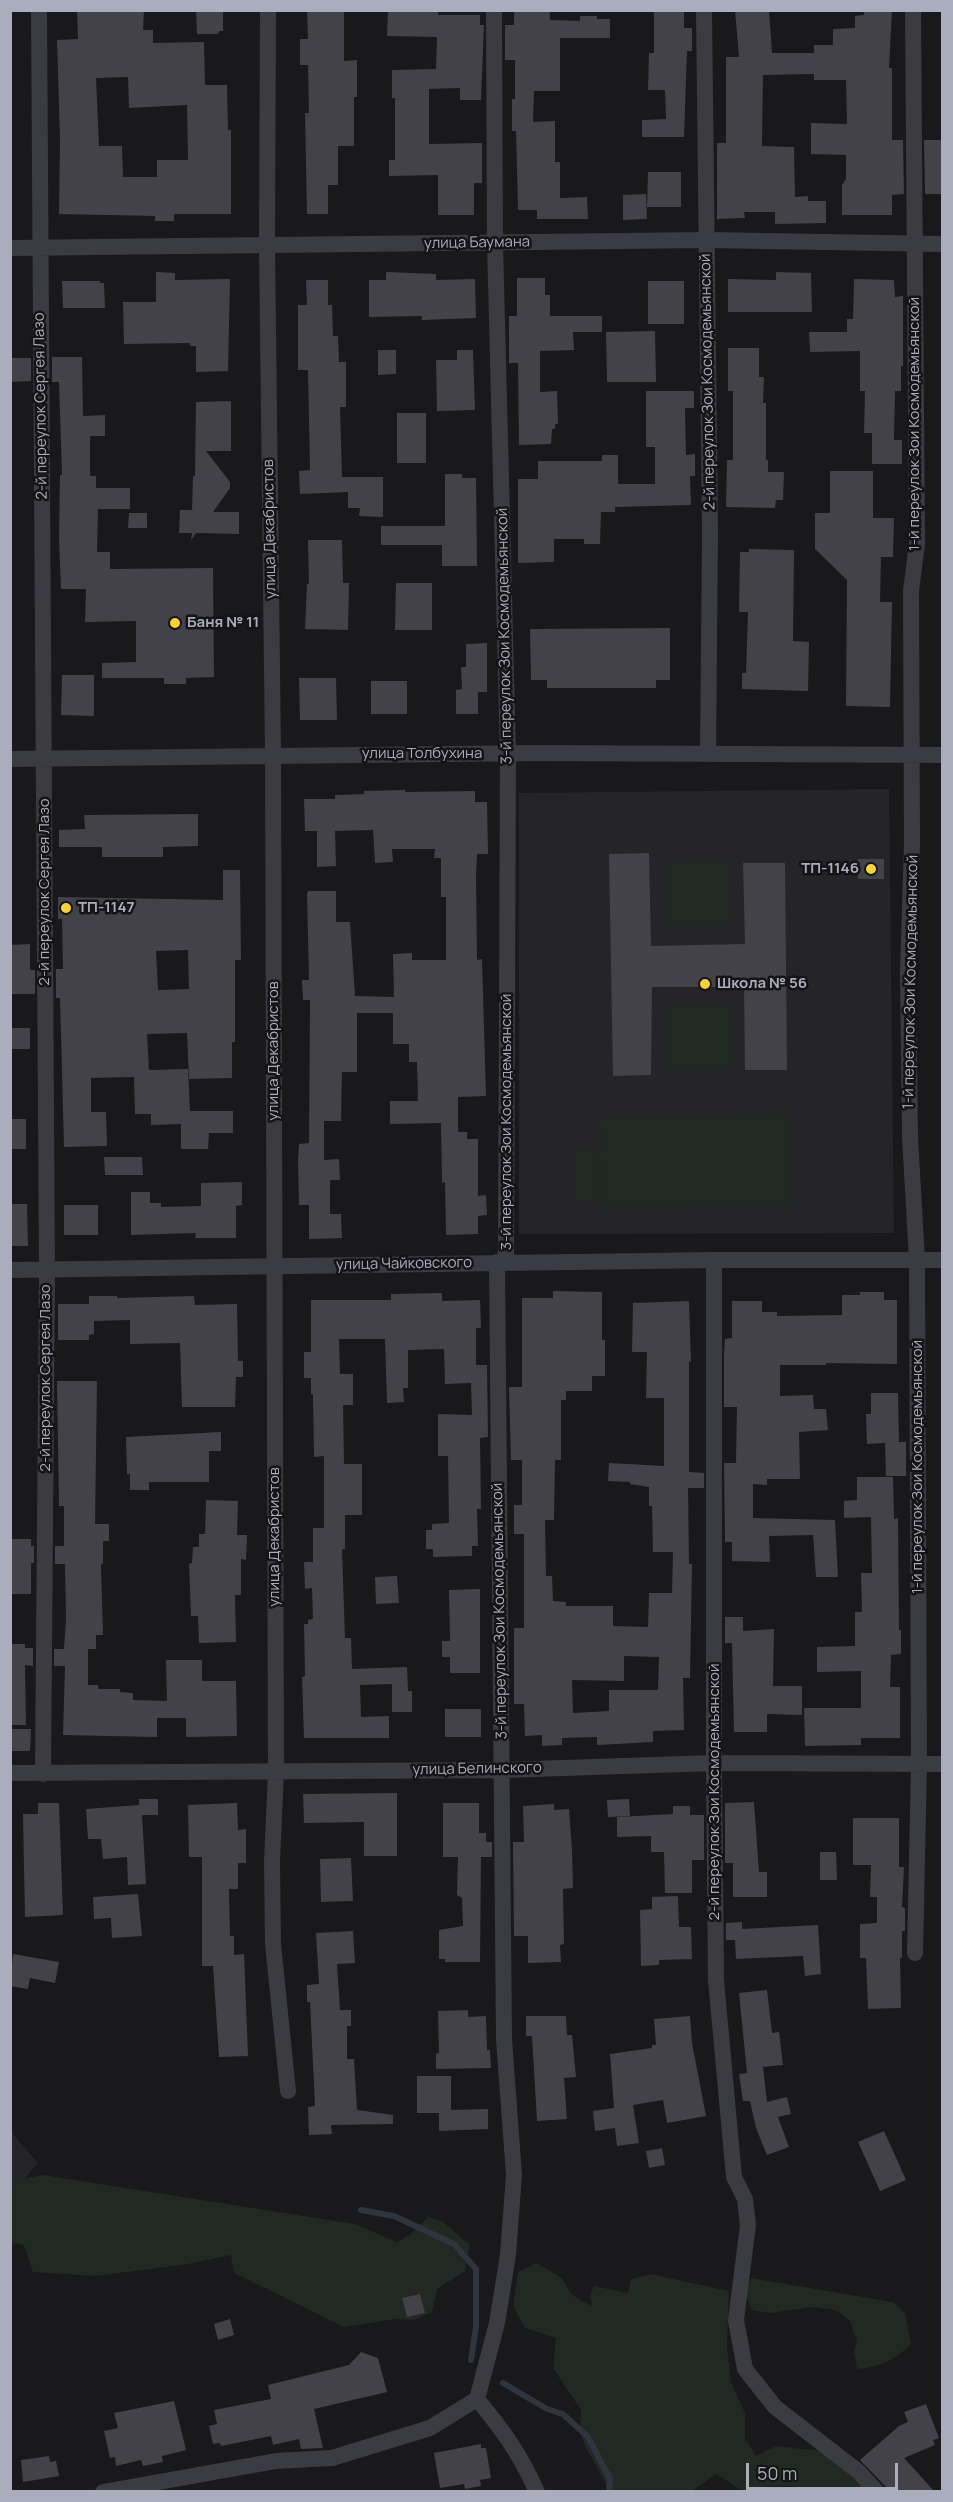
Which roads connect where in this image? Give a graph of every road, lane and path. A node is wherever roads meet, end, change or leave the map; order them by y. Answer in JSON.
{"nodes":[{"id":1,"x":39,"y":10,"type":"edge"},
{"id":2,"x":268,"y":10,"type":"edge"},
{"id":3,"x":494,"y":10,"type":"edge"},
{"id":4,"x":704,"y":10,"type":"edge"},
{"id":5,"x":913,"y":10,"type":"edge"},
{"id":6,"x":706,"y":240,"type":"junction"},
{"id":7,"x":495,"y":243,"type":"junction"},
{"id":8,"x":914,"y":243,"type":"junction"},
{"id":9,"x":942,"y":244,"type":"edge"},
{"id":10,"x":267,"y":245,"type":"junction"},
{"id":11,"x":10,"y":248,"type":"edge"},
{"id":12,"x":40,"y":248,"type":"junction"},
{"id":13,"x":508,"y":753,"type":"junction"},
{"id":14,"x":708,"y":754,"type":"junction"},
{"id":15,"x":273,"y":755,"type":"junction"},
{"id":16,"x":912,"y":755,"type":"junction"},
{"id":17,"x":942,"y":755,"type":"edge"},
{"id":18,"x":10,"y":759,"type":"edge"},
{"id":19,"x":44,"y":760,"type":"junction"},
{"id":20,"x":714,"y":1260,"type":"junction"},
{"id":21,"x":917,"y":1260,"type":"junction"},
{"id":22,"x":942,"y":1260,"type":"edge"},
{"id":23,"x":501,"y":1262,"type":"junction"},
{"id":24,"x":274,"y":1266,"type":"junction"},
{"id":25,"x":10,"y":1270,"type":"edge"},
{"id":26,"x":47,"y":1270,"type":"junction"},
{"id":27,"x":714,"y":1763,"type":"junction"},
{"id":28,"x":919,"y":1764,"type":"junction"},
{"id":29,"x":942,"y":1764,"type":"edge"},
{"id":30,"x":502,"y":1770,"type":"junction"},
{"id":31,"x":276,"y":1771,"type":"junction"},
{"id":32,"x":10,"y":1773,"type":"edge"},
{"id":33,"x":43,"y":1774,"type":"junction"},
{"id":34,"x":915,"y":1953,"type":"dead end"},
{"id":35,"x":288,"y":2091,"type":"dead end"},
{"id":36,"x":477,"y":2399,"type":"junction"},
{"id":37,"x":104,"y":2492,"type":"edge"},
{"id":38,"x":537,"y":2492,"type":"edge"},
{"id":39,"x":877,"y":2492,"type":"edge"}],
"edges":[{"from":1,"to":12,"type":"street","name":"2-й переулок Сергея Лазо"},
{"from":2,"to":10,"type":"street","name":"улица Декабристов"},
{"from":3,"to":7,"type":"street","name":"3-й переулок Зои Космодемьянской"},
{"from":4,"to":6,"type":"street","name":"2-й переулок Зои Космодемьянской"},
{"from":5,"to":8,"type":"street","name":"1-й переулок Зои Космодемьянской"},
{"from":6,"to":7,"type":"street","name":"улица Баумана"},
{"from":6,"to":8,"type":"street","name":"улица Баумана"},
{"from":6,"to":14,"type":"street","name":"2-й переулок Зои Космодемьянской"},
{"from":7,"to":10,"type":"street","name":"улица Баумана"},
{"from":7,"to":13,"type":"street","name":"3-й переулок Зои Космодемьянской"},
{"from":8,"to":9,"type":"street","name":"улица Баумана"},
{"from":8,"to":16,"type":"street","name":"1-й переулок Зои Космодемьянской"},
{"from":10,"to":12,"type":"street","name":"улица Баумана"},
{"from":10,"to":15,"type":"street","name":"улица Декабристов"},
{"from":11,"to":12,"type":"street","name":"улица Баумана"},
{"from":12,"to":19,"type":"street","name":"2-й переулок Сергея Лазо"},
{"from":13,"to":14,"type":"street","name":"улица Толбухина"},
{"from":13,"to":15,"type":"street","name":"улица Толбухина"},
{"from":13,"to":23,"type":"street","name":"3-й переулок Зои Космодемьянской"},
{"from":14,"to":16,"type":"street","name":"улица Толбухина"},
{"from":15,"to":19,"type":"street","name":"улица Толбухина"},
{"from":15,"to":24,"type":"street","name":"улица Декабристов"},
{"from":16,"to":17,"type":"street","name":"улица Толбухина"},
{"from":16,"to":21,"type":"street","name":"1-й переулок Зои Космодемьянской"},
{"from":18,"to":19,"type":"street","name":"улица Толбухина"},
{"from":19,"to":26,"type":"street","name":"2-й переулок Сергея Лазо"},
{"from":20,"to":21,"type":"street","name":"улица Чайковского"},
{"from":20,"to":23,"type":"street","name":"улица Чайковского"},
{"from":20,"to":27,"type":"street","name":"2-й переулок Зои Космодемьянской"},
{"from":21,"to":22,"type":"street","name":"улица Чайковского"},
{"from":21,"to":28,"type":"street","name":"1-й переулок Зои Космодемьянской"},
{"from":23,"to":24,"type":"street","name":"улица Чайковского"},
{"from":23,"to":30,"type":"street","name":"3-й переулок Зои Космодемьянской"},
{"from":24,"to":26,"type":"street","name":"улица Чайковского"},
{"from":24,"to":31,"type":"street","name":"улица Декабристов"},
{"from":25,"to":26,"type":"street","name":"улица Чайковского"},
{"from":26,"to":33,"type":"street","name":"2-й переулок Сергея Лазо"},
{"from":27,"to":28,"type":"street","name":"улица Белинского"},
{"from":27,"to":30,"type":"street","name":"улица Белинского"},
{"from":27,"to":39,"type":"street","name":"2-й переулок Зои Космодемьянской"},
{"from":28,"to":29,"type":"street","name":"улица Белинского"},
{"from":28,"to":34,"type":"street","name":"1-й переулок Зои Космодемьянской"},
{"from":30,"to":31,"type":"street","name":"улица Белинского"},
{"from":30,"to":36,"type":"street","name":"3-й переулок Зои Космодемьянской"},
{"from":31,"to":33,"type":"street","name":"улица Белинского"},
{"from":31,"to":35,"type":"street","name":"улица Декабристов"},
{"from":32,"to":33,"type":"street","name":"улица Белинского"},
{"from":36,"to":37,"type":"street"},
{"from":36,"to":38,"type":"street"}]}
